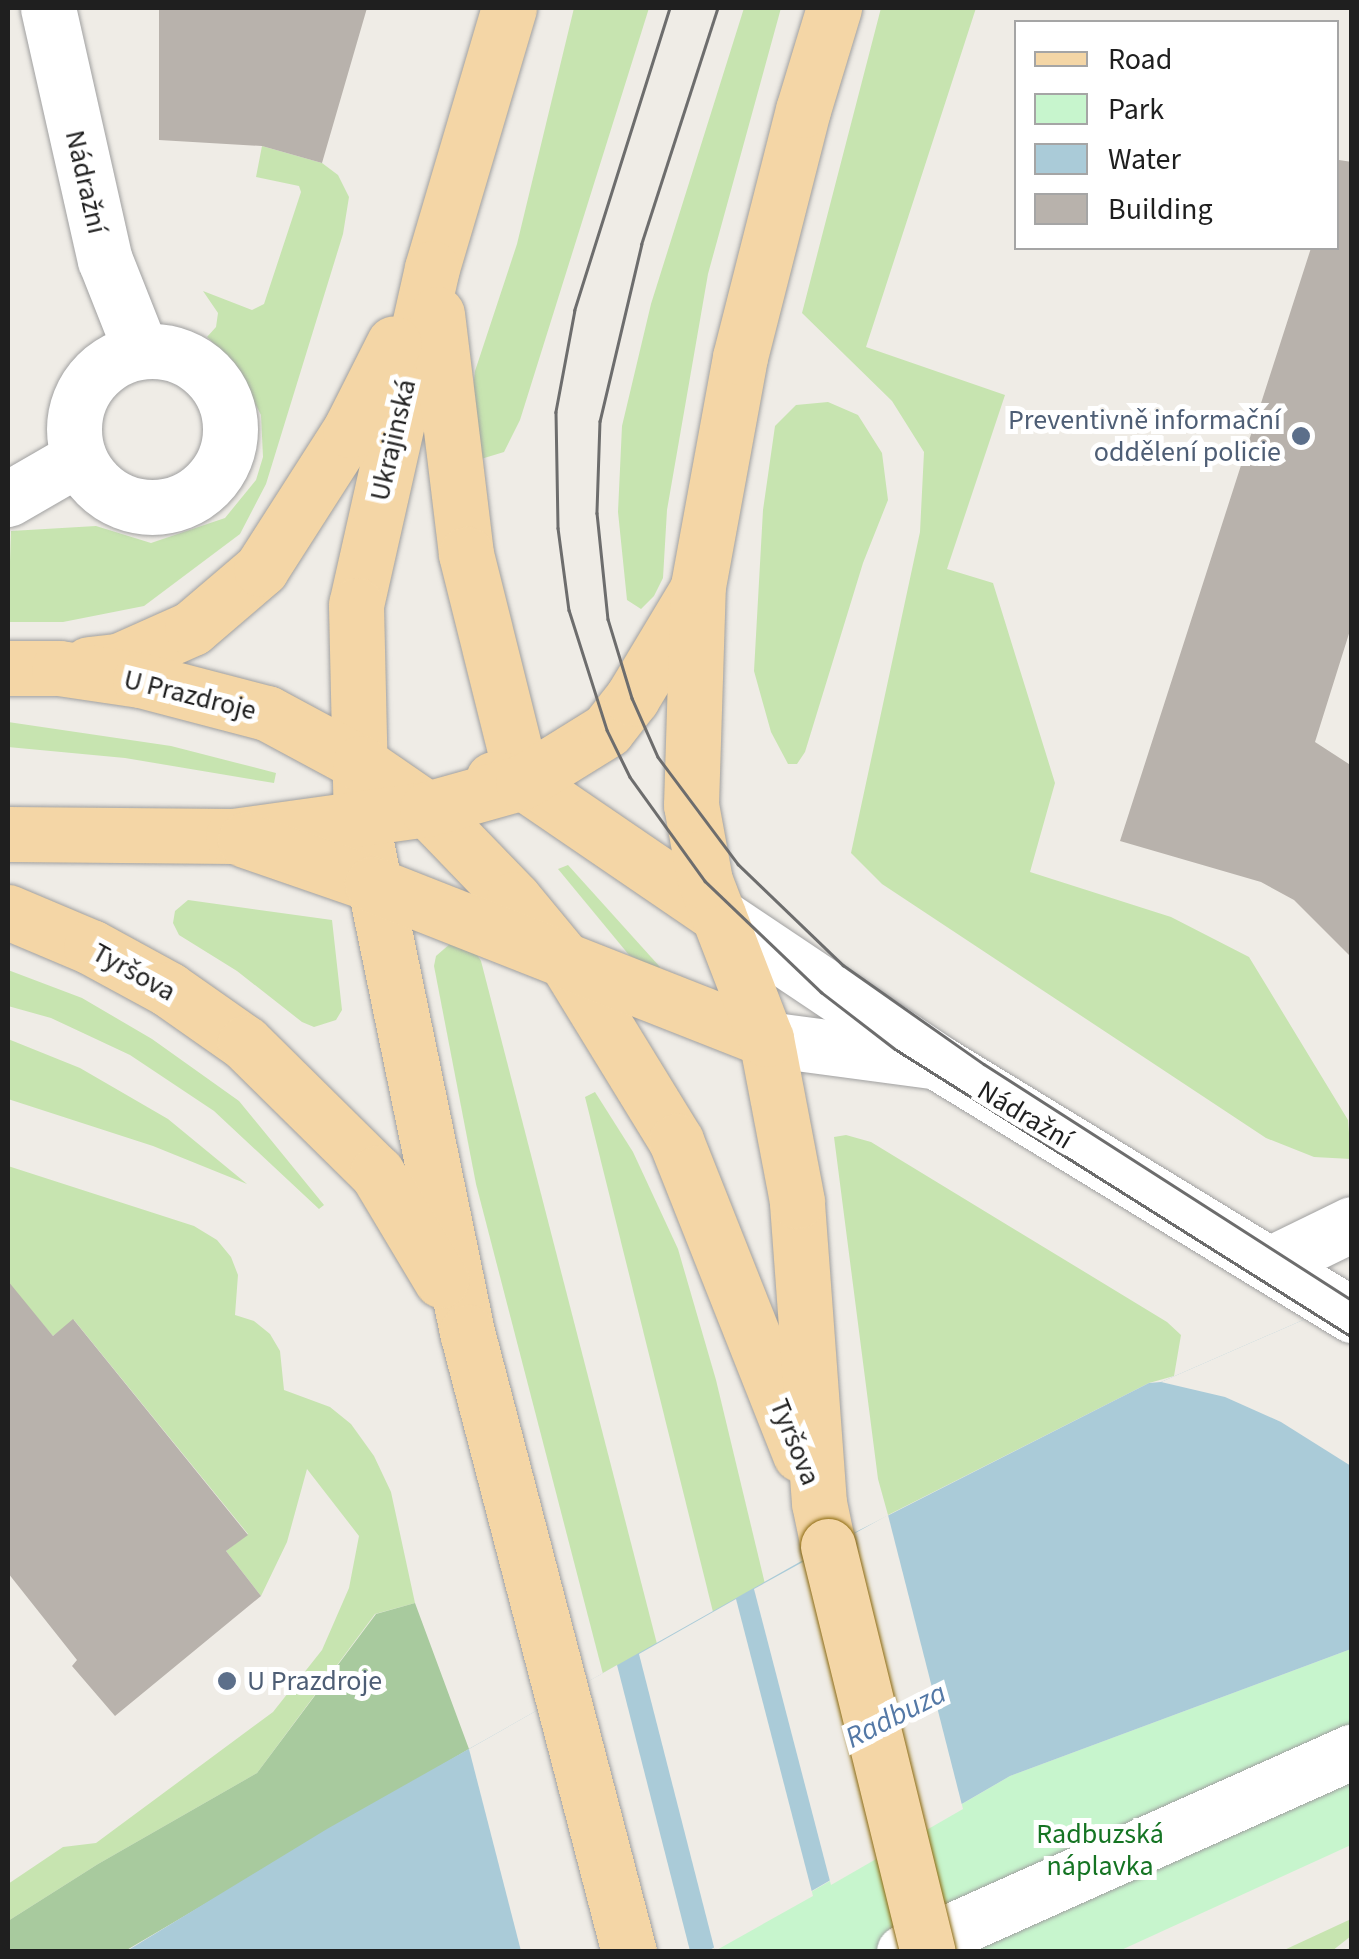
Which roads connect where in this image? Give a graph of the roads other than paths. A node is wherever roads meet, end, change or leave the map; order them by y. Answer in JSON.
{"nodes":[{"id":1,"x":48,"y":8,"type":"edge"},
{"id":2,"x":509,"y":8,"type":"edge"},
{"id":3,"x":834,"y":8,"type":"edge"},
{"id":4,"x":432,"y":268,"type":"junction"},
{"id":5,"x":141,"y":351,"type":"junction"},
{"id":6,"x":79,"y":458,"type":"junction"},
{"id":7,"x":8,"y":499,"type":"edge"},
{"id":8,"x":698,"y":586,"type":"junction"},
{"id":9,"x":33,"y":668,"type":"edge"},
{"id":10,"x":360,"y":763,"type":"junction"},
{"id":11,"x":524,"y":782,"type":"junction"},
{"id":12,"x":427,"y":809,"type":"junction"},
{"id":13,"x":362,"y":819,"type":"junction"},
{"id":14,"x":8,"y":834,"type":"edge"},
{"id":15,"x":233,"y":836,"type":"junction"},
{"id":16,"x":372,"y":884,"type":"junction"},
{"id":17,"x":8,"y":912,"type":"edge"},
{"id":18,"x":718,"y":916,"type":"junction"},
{"id":19,"x":567,"y":963,"type":"junction"},
{"id":20,"x":766,"y":1040,"type":"junction"},
{"id":21,"x":939,"y":1062,"type":"junction"},
{"id":22,"x":1352,"y":1224,"type":"edge"},
{"id":23,"x":1270,"y":1264,"type":"junction"},
{"id":24,"x":1344,"y":1310,"type":"edge"},
{"id":25,"x":467,"y":1332,"type":"junction"},
{"id":26,"x":824,"y":1525,"type":"junction"},
{"id":27,"x":1352,"y":1752,"type":"edge"},
{"id":28,"x":629,"y":1952,"type":"edge"},
{"id":29,"x":904,"y":1952,"type":"edge"},
{"id":30,"x":928,"y":1952,"type":"edge"}],
"edges":[{"from":1,"to":5,"type":"street","name":"Nádražní"},
{"from":2,"to":4,"type":"main road","name":"Ukrajinská"},
{"from":3,"to":8,"type":"main road"},
{"from":4,"to":9,"type":"main road"},
{"from":4,"to":10,"type":"main road","name":"Ukrajinská"},
{"from":4,"to":11,"type":"main road"},
{"from":5,"to":6,"type":"street"},
{"from":5,"to":6,"type":"street"},
{"from":6,"to":7,"type":"street"},
{"from":8,"to":11,"type":"main road"},
{"from":8,"to":18,"type":"main road"},
{"from":9,"to":10,"type":"main road","name":"U Prazdroje"},
{"from":10,"to":11,"type":"main road"},
{"from":10,"to":12,"type":"main road","name":"U Prazdroje"},
{"from":10,"to":13,"type":"main road","name":"Ukrajinská"},
{"from":11,"to":12,"type":"main road"},
{"from":11,"to":18,"type":"main road"},
{"from":12,"to":13,"type":"main road"},
{"from":12,"to":19,"type":"main road","name":"Tyršova"},
{"from":13,"to":15,"type":"main road"},
{"from":13,"to":16,"type":"main road","name":"Ukrajinská"},
{"from":14,"to":15,"type":"main road"},
{"from":15,"to":16,"type":"main road"},
{"from":16,"to":19,"type":"main road"},
{"from":16,"to":25,"type":"main road","name":"Tyršova"},
{"from":17,"to":25,"type":"main road","name":"Tyršova"},
{"from":18,"to":20,"type":"main road"},
{"from":18,"to":21,"type":"street","name":"Nádražní"},
{"from":19,"to":20,"type":"main road"},
{"from":19,"to":26,"type":"main road","name":"Tyršova"},
{"from":20,"to":21,"type":"street"},
{"from":20,"to":26,"type":"main road","name":"Tyršova"},
{"from":21,"to":23,"type":"street","name":"Nádražní"},
{"from":22,"to":23,"type":"street"},
{"from":23,"to":24,"type":"street","name":"Nádražní"},
{"from":25,"to":28,"type":"main road","name":"Tyršova"},
{"from":26,"to":30,"type":"main road","name":"Tyršova","bridge":true},
{"from":27,"to":29,"type":"street"}]}
